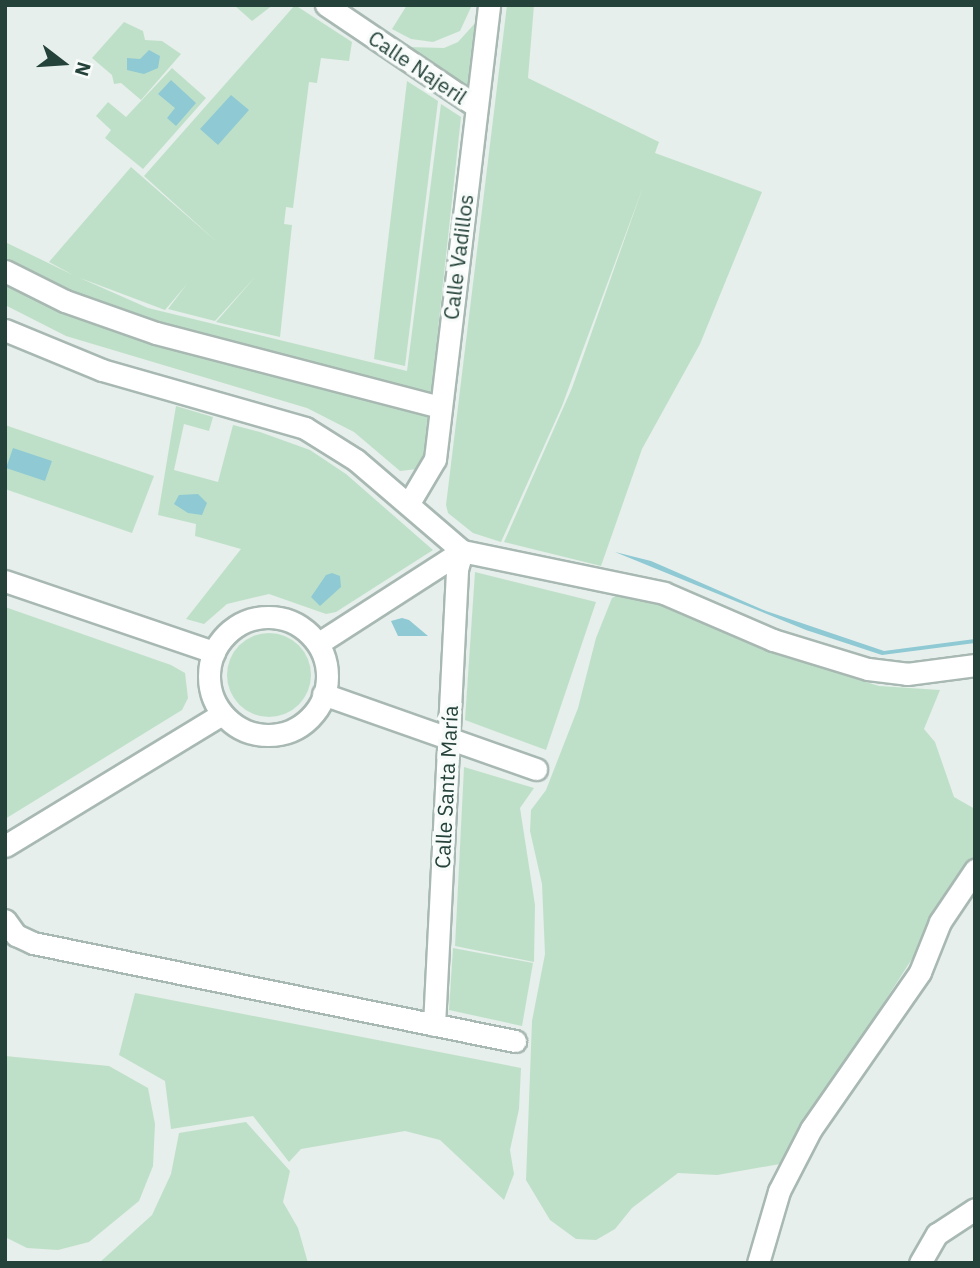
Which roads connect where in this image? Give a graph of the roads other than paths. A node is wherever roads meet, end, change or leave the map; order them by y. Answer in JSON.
{"nodes":[{"id":1,"x":326,"y":5,"type":"edge"},
{"id":2,"x":489,"y":5,"type":"edge"},
{"id":3,"x":476,"y":106,"type":"junction"},
{"id":4,"x":5,"y":271,"type":"edge"},
{"id":5,"x":5,"y":330,"type":"edge"},
{"id":6,"x":441,"y":407,"type":"junction"},
{"id":7,"x":409,"y":503,"type":"junction"},
{"id":8,"x":461,"y":551,"type":"junction"},
{"id":9,"x":5,"y":581,"type":"edge"},
{"id":10,"x":319,"y":643,"type":"junction"},
{"id":11,"x":214,"y":652,"type":"junction"},
{"id":12,"x":975,"y":665,"type":"edge"},
{"id":13,"x":323,"y":694,"type":"junction"},
{"id":14,"x":222,"y":714,"type":"junction"},
{"id":15,"x":448,"y":737,"type":"junction"},
{"id":16,"x":536,"y":769,"type":"dead end"},
{"id":17,"x":5,"y":846,"type":"edge"},
{"id":18,"x":975,"y":870,"type":"edge"},
{"id":19,"x":5,"y":920,"type":"edge"},
{"id":20,"x":435,"y":1025,"type":"junction"},
{"id":21,"x":515,"y":1041,"type":"dead end"},
{"id":22,"x":975,"y":1209,"type":"edge"},
{"id":23,"x":758,"y":1263,"type":"edge"},
{"id":24,"x":920,"y":1263,"type":"edge"}],
"edges":[{"from":1,"to":3,"type":"street","name":"Calle Najeril"},
{"from":2,"to":3,"type":"street","name":"Calle Vadillos"},
{"from":3,"to":6,"type":"street","name":"Calle Vadillos"},
{"from":4,"to":6,"type":"street"},
{"from":5,"to":7,"type":"street"},
{"from":6,"to":7,"type":"street","name":"Calle Vadillos"},
{"from":7,"to":8,"type":"street"},
{"from":8,"to":10,"type":"street"},
{"from":8,"to":12,"type":"street"},
{"from":8,"to":15,"type":"street","name":"Calle Santa María"},
{"from":9,"to":11,"type":"street"},
{"from":10,"to":11,"type":"street"},
{"from":10,"to":13,"type":"street"},
{"from":11,"to":14,"type":"street"},
{"from":13,"to":14,"type":"street"},
{"from":13,"to":15,"type":"street"},
{"from":14,"to":17,"type":"street"},
{"from":15,"to":16,"type":"street"},
{"from":15,"to":20,"type":"street","name":"Calle Santa María"},
{"from":18,"to":23,"type":"street"},
{"from":19,"to":20,"type":"street"},
{"from":20,"to":21,"type":"street"},
{"from":22,"to":24,"type":"street"}]}
